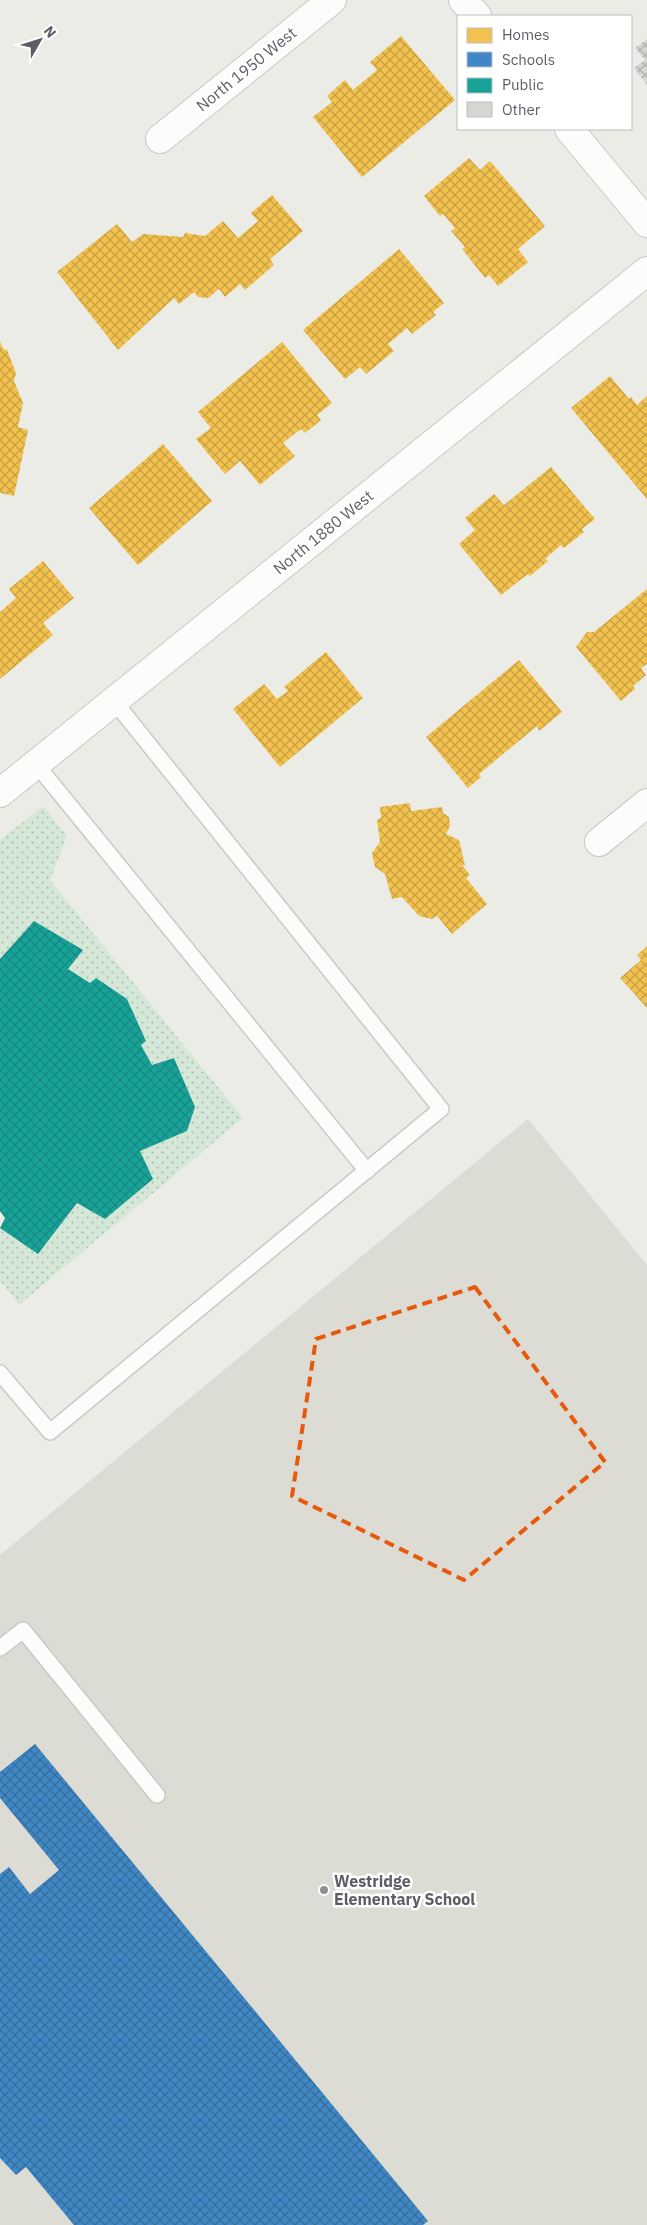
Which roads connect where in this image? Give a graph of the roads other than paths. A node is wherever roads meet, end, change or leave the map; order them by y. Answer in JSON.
{"nodes":[{"id":1,"x":332,"y":0,"type":"edge"},
{"id":2,"x":463,"y":0,"type":"edge"},
{"id":3,"x":476,"y":15,"type":"edge"},
{"id":4,"x":570,"y":130,"type":"edge"},
{"id":5,"x":160,"y":139,"type":"dead end"},
{"id":6,"x":647,"y":223,"type":"edge"},
{"id":7,"x":647,"y":271,"type":"edge"},
{"id":8,"x":114,"y":701,"type":"junction"},
{"id":9,"x":36,"y":764,"type":"junction"},
{"id":10,"x":0,"y":793,"type":"edge"},
{"id":11,"x":647,"y":803,"type":"edge"},
{"id":12,"x":599,"y":842,"type":"dead end"},
{"id":13,"x":367,"y":1170,"type":"junction"},
{"id":14,"x":0,"y":1373,"type":"edge"},
{"id":15,"x":0,"y":1648,"type":"edge"},
{"id":16,"x":157,"y":1795,"type":"dead end"}],
"edges":[{"from":1,"to":5,"type":"street","name":"North 1950 West"},
{"from":2,"to":3,"type":"street"},
{"from":4,"to":6,"type":"street"},
{"from":7,"to":8,"type":"street","name":"North 1880 West"},
{"from":8,"to":9,"type":"street","name":"North 1880 West"},
{"from":8,"to":13,"type":"lane"},
{"from":9,"to":10,"type":"street","name":"North 1880 West"},
{"from":9,"to":13,"type":"lane"},
{"from":11,"to":12,"type":"street"},
{"from":13,"to":14,"type":"lane"},
{"from":15,"to":16,"type":"lane"}]}
